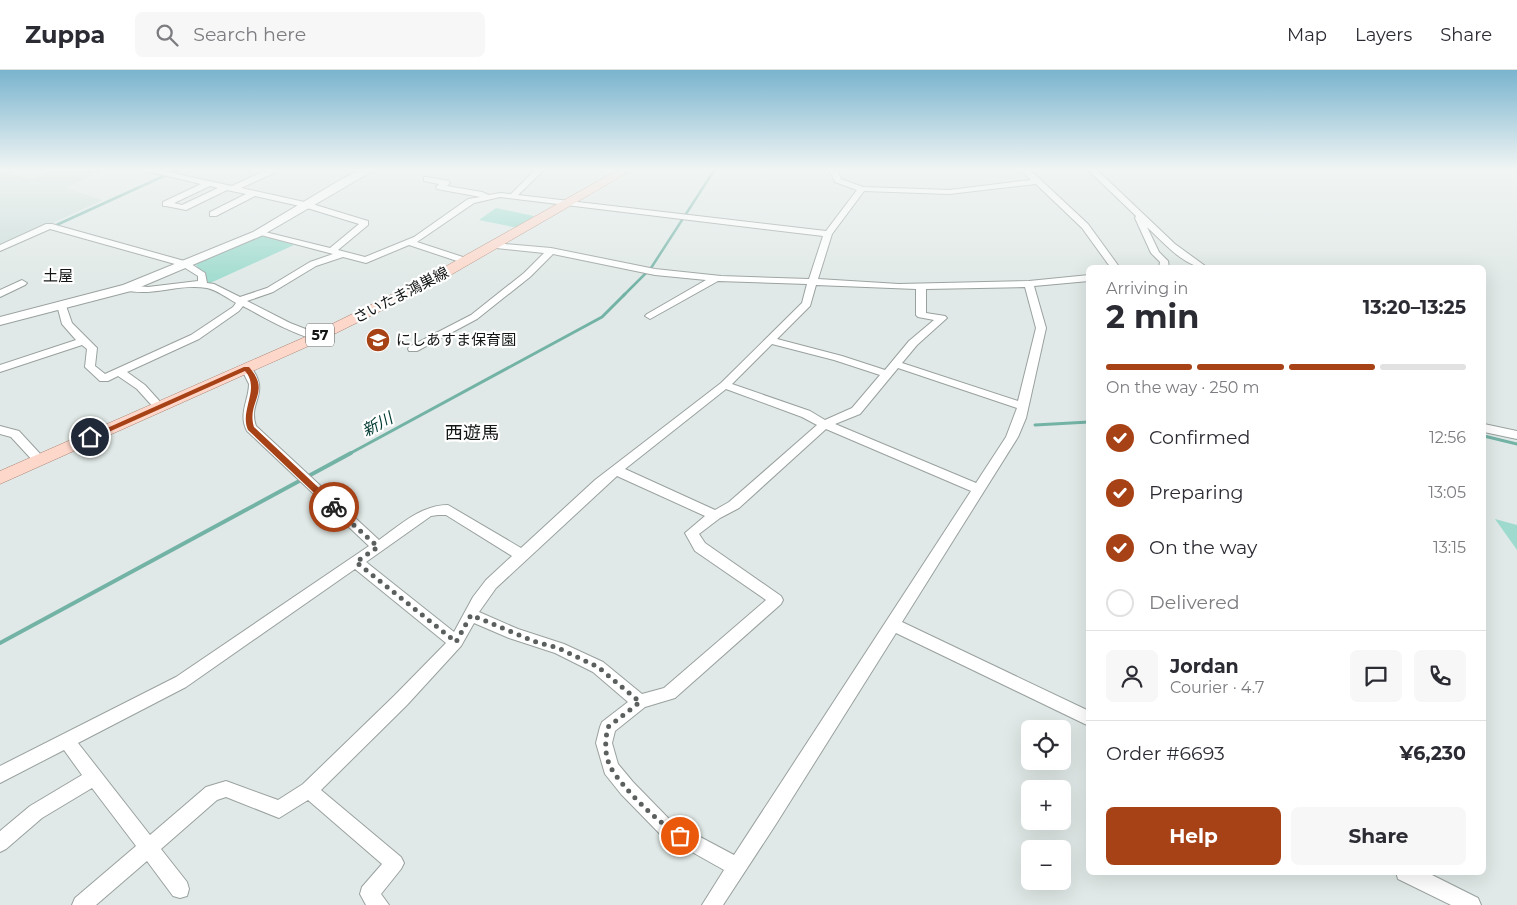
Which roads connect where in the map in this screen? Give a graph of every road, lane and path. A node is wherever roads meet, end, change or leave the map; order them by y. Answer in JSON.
{"nodes":[{"id":1,"x":225,"y":208,"type":"edge"},
{"id":2,"x":301,"y":208,"type":"edge"},
{"id":3,"x":316,"y":208,"type":"edge"},
{"id":4,"x":461,"y":208,"type":"edge"},
{"id":5,"x":561,"y":208,"type":"edge"},
{"id":6,"x":602,"y":208,"type":"edge"},
{"id":7,"x":848,"y":208,"type":"edge"},
{"id":8,"x":1065,"y":208,"type":"edge"},
{"id":9,"x":1132,"y":208,"type":"edge"},
{"id":10,"x":213,"y":214,"type":"dead end"},
{"id":11,"x":1138,"y":214,"type":"junction"},
{"id":12,"x":260,"y":232,"type":"junction"},
{"id":13,"x":828,"y":234,"type":"junction"},
{"id":14,"x":408,"y":242,"type":"junction"},
{"id":15,"x":496,"y":245,"type":"junction"},
{"id":16,"x":0,"y":248,"type":"edge"},
{"id":17,"x":331,"y":251,"type":"junction"},
{"id":18,"x":551,"y":251,"type":"junction"},
{"id":19,"x":342,"y":254,"type":"junction"},
{"id":20,"x":466,"y":261,"type":"junction"},
{"id":21,"x":186,"y":264,"type":"junction"},
{"id":22,"x":1114,"y":265,"type":"edge"},
{"id":23,"x":1164,"y":265,"type":"edge"},
{"id":24,"x":1200,"y":265,"type":"edge"},
{"id":25,"x":1086,"y":278,"type":"edge"},
{"id":26,"x":715,"y":279,"type":"junction"},
{"id":27,"x":812,"y":282,"type":"junction"},
{"id":28,"x":22,"y":283,"type":"dead end"},
{"id":29,"x":202,"y":284,"type":"junction"},
{"id":30,"x":1029,"y":284,"type":"junction"},
{"id":31,"x":920,"y":287,"type":"junction"},
{"id":32,"x":127,"y":288,"type":"junction"},
{"id":33,"x":0,"y":294,"type":"edge"},
{"id":34,"x":240,"y":301,"type":"junction"},
{"id":35,"x":62,"y":305,"type":"junction"},
{"id":36,"x":650,"y":316,"type":"dead end"},
{"id":37,"x":0,"y":321,"type":"edge"},
{"id":38,"x":316,"y":337,"type":"junction"},
{"id":39,"x":83,"y":341,"type":"junction"},
{"id":40,"x":771,"y":341,"type":"junction"},
{"id":41,"x":413,"y":349,"type":"dead end"},
{"id":42,"x":896,"y":364,"type":"junction"},
{"id":43,"x":246,"y":368,"type":"junction"},
{"id":44,"x":0,"y":369,"type":"edge"},
{"id":45,"x":120,"y":372,"type":"junction"},
{"id":46,"x":887,"y":374,"type":"junction"},
{"id":47,"x":725,"y":385,"type":"junction"},
{"id":48,"x":1023,"y":406,"type":"junction"},
{"id":49,"x":159,"y":407,"type":"junction"},
{"id":50,"x":825,"y":424,"type":"junction"},
{"id":51,"x":1486,"y":428,"type":"edge"},
{"id":52,"x":0,"y":430,"type":"edge"},
{"id":53,"x":1517,"y":434,"type":"edge"},
{"id":54,"x":39,"y":460,"type":"junction"},
{"id":55,"x":615,"y":470,"type":"junction"},
{"id":56,"x":0,"y":478,"type":"edge"},
{"id":57,"x":978,"y":489,"type":"junction"},
{"id":58,"x":715,"y":514,"type":"junction"},
{"id":59,"x":378,"y":547,"type":"junction"},
{"id":60,"x":522,"y":555,"type":"junction"},
{"id":61,"x":356,"y":562,"type":"junction"},
{"id":62,"x":471,"y":615,"type":"junction"},
{"id":63,"x":892,"y":624,"type":"junction"},
{"id":64,"x":456,"y":642,"type":"junction"},
{"id":65,"x":640,"y":702,"type":"junction"},
{"id":66,"x":1086,"y":718,"type":"edge"},
{"id":67,"x":66,"y":740,"type":"junction"},
{"id":68,"x":0,"y":775,"type":"edge"},
{"id":69,"x":94,"y":777,"type":"junction"},
{"id":70,"x":309,"y":790,"type":"junction"},
{"id":71,"x":0,"y":843,"type":"edge"},
{"id":72,"x":149,"y":848,"type":"junction"},
{"id":73,"x":737,"y":867,"type":"junction"},
{"id":74,"x":1410,"y":875,"type":"edge"},
{"id":75,"x":180,"y":889,"type":"dead end"},
{"id":76,"x":82,"y":905,"type":"edge"},
{"id":77,"x":379,"y":905,"type":"edge"},
{"id":78,"x":712,"y":905,"type":"edge"},
{"id":79,"x":1472,"y":905,"type":"edge"}],
"edges":[{"from":1,"to":10,"type":"street"},
{"from":2,"to":12,"type":"street"},
{"from":3,"to":17,"type":"street"},
{"from":4,"to":14,"type":"street"},
{"from":5,"to":15,"type":"main road","name":"さいたま鴻巣線","number":"57"},
{"from":6,"to":13,"type":"street"},
{"from":7,"to":13,"type":"street"},
{"from":8,"to":22,"type":"street"},
{"from":9,"to":11,"type":"street"},
{"from":11,"to":23,"type":"street"},
{"from":11,"to":24,"type":"street"},
{"from":12,"to":17,"type":"street"},
{"from":12,"to":21,"type":"street"},
{"from":13,"to":27,"type":"street"},
{"from":14,"to":19,"type":"street"},
{"from":14,"to":20,"type":"street"},
{"from":15,"to":18,"type":"street"},
{"from":15,"to":20,"type":"main road","name":"さいたま鴻巣線","number":"57"},
{"from":16,"to":21,"type":"street"},
{"from":17,"to":19,"type":"street"},
{"from":18,"to":26,"type":"street"},
{"from":18,"to":41,"type":"street"},
{"from":19,"to":34,"type":"street"},
{"from":20,"to":38,"type":"main road","name":"さいたま鴻巣線","number":"57"},
{"from":21,"to":29,"type":"street"},
{"from":21,"to":32,"type":"street"},
{"from":25,"to":30,"type":"street"},
{"from":26,"to":27,"type":"street"},
{"from":26,"to":36,"type":"street"},
{"from":27,"to":31,"type":"street"},
{"from":27,"to":40,"type":"street"},
{"from":28,"to":33,"type":"street"},
{"from":29,"to":32,"type":"street"},
{"from":29,"to":34,"type":"street"},
{"from":30,"to":31,"type":"street"},
{"from":30,"to":48,"type":"street"},
{"from":31,"to":42,"type":"street"},
{"from":32,"to":35,"type":"street"},
{"from":34,"to":38,"type":"street"},
{"from":34,"to":45,"type":"street"},
{"from":35,"to":37,"type":"street"},
{"from":35,"to":39,"type":"street"},
{"from":38,"to":43,"type":"main road","name":"さいたま鴻巣線","number":"57"},
{"from":39,"to":44,"type":"street"},
{"from":39,"to":45,"type":"street"},
{"from":40,"to":46,"type":"street"},
{"from":40,"to":47,"type":"street"},
{"from":42,"to":46,"type":"street"},
{"from":42,"to":48,"type":"street"},
{"from":43,"to":49,"type":"main road","name":"さいたま鴻巣線","number":"57"},
{"from":43,"to":59,"type":"street"},
{"from":45,"to":49,"type":"street"},
{"from":46,"to":50,"type":"street"},
{"from":47,"to":50,"type":"street"},
{"from":47,"to":55,"type":"street"},
{"from":48,"to":57,"type":"street"},
{"from":49,"to":54,"type":"main road","name":"さいたま鴻巣線","number":"57"},
{"from":50,"to":57,"type":"street"},
{"from":50,"to":58,"type":"street"},
{"from":51,"to":53,"type":"street"},
{"from":52,"to":54,"type":"street"},
{"from":54,"to":56,"type":"main road","name":"さいたま鴻巣線","number":"57"},
{"from":55,"to":58,"type":"street"},
{"from":55,"to":60,"type":"street"},
{"from":57,"to":63,"type":"street"},
{"from":58,"to":65,"type":"street"},
{"from":59,"to":60,"type":"street"},
{"from":59,"to":61,"type":"street"},
{"from":60,"to":62,"type":"street"},
{"from":61,"to":64,"type":"street"},
{"from":61,"to":67,"type":"street"},
{"from":62,"to":64,"type":"street"},
{"from":62,"to":65,"type":"street"},
{"from":63,"to":66,"type":"street"},
{"from":63,"to":73,"type":"street"},
{"from":64,"to":70,"type":"street"},
{"from":65,"to":73,"type":"street"},
{"from":67,"to":68,"type":"street"},
{"from":67,"to":69,"type":"street"},
{"from":69,"to":71,"type":"street"},
{"from":69,"to":72,"type":"street"},
{"from":70,"to":72,"type":"street"},
{"from":70,"to":77,"type":"street"},
{"from":72,"to":75,"type":"street"},
{"from":72,"to":76,"type":"street"},
{"from":73,"to":78,"type":"street"},
{"from":74,"to":79,"type":"street"}]}
